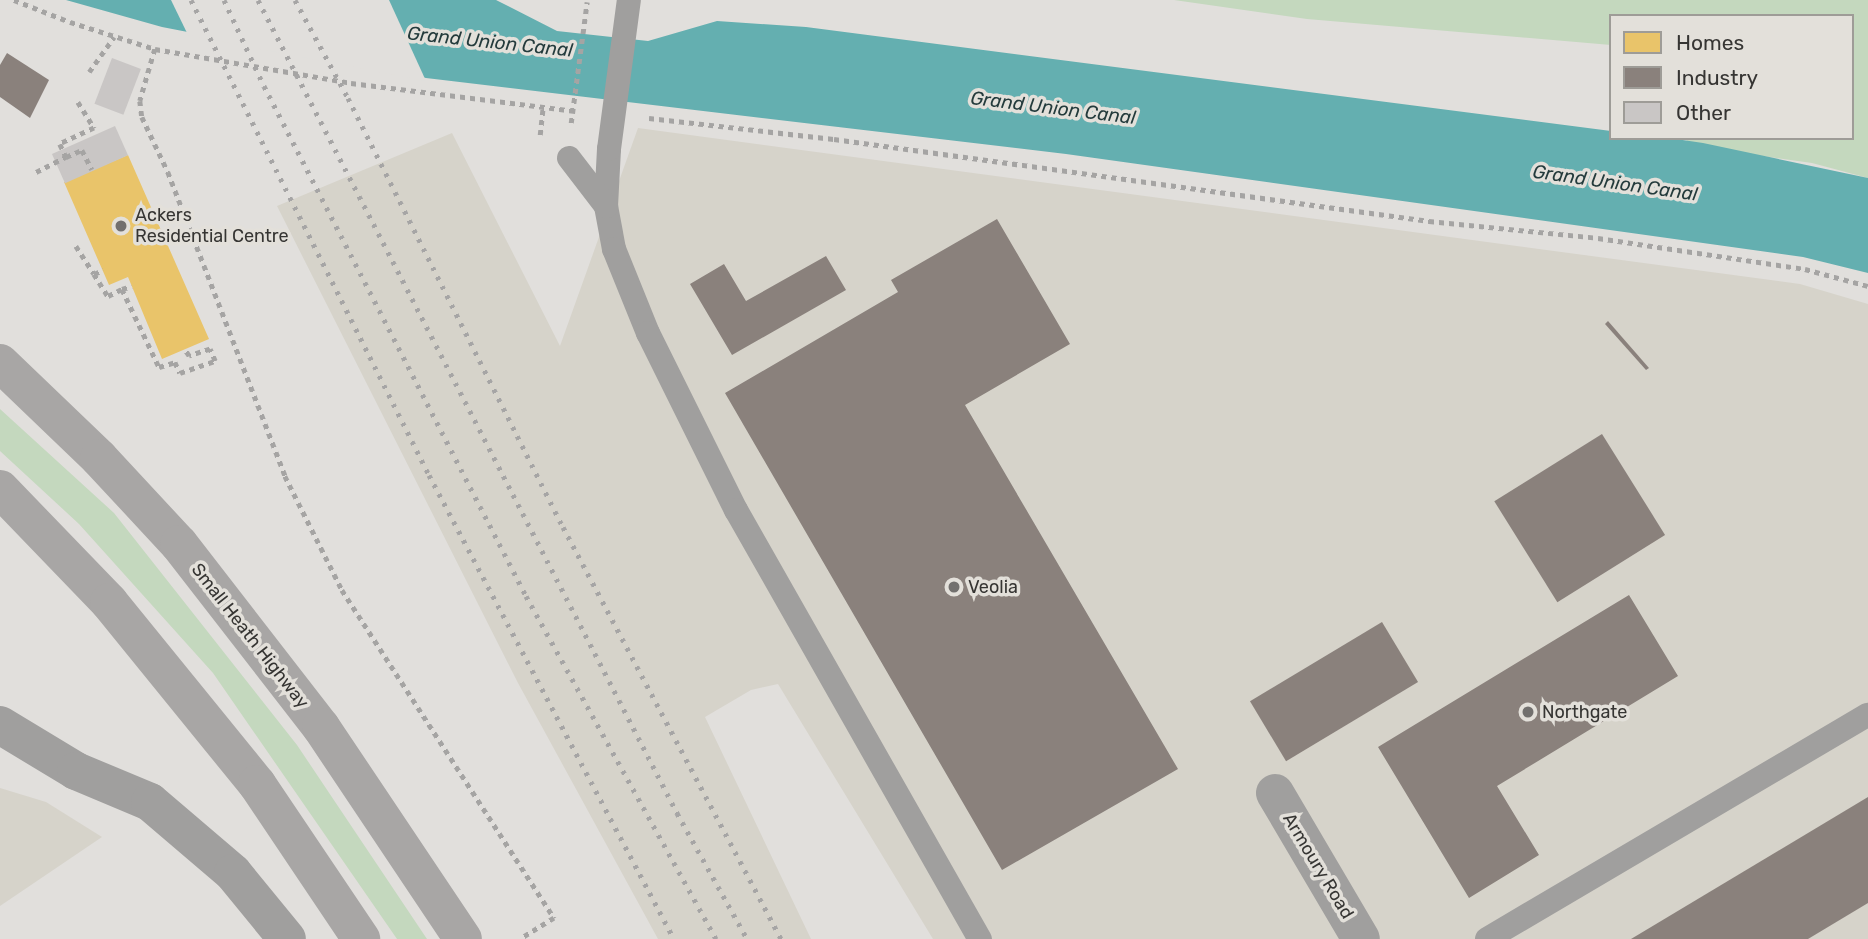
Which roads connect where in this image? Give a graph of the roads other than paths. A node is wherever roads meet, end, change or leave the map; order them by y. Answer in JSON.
{"nodes":[{"id":1,"x":629,"y":0,"type":"edge"},
{"id":2,"x":569,"y":158,"type":"dead end"},
{"id":3,"x":606,"y":206,"type":"junction"},
{"id":4,"x":0,"y":363,"type":"edge"},
{"id":5,"x":0,"y":489,"type":"edge"},
{"id":6,"x":1868,"y":715,"type":"edge"},
{"id":7,"x":0,"y":726,"type":"edge"},
{"id":8,"x":0,"y":751,"type":"edge"},
{"id":9,"x":76,"y":771,"type":"junction"},
{"id":10,"x":1275,"y":793,"type":"dead end"},
{"id":11,"x":1357,"y":938,"type":"edge"},
{"id":12,"x":287,"y":939,"type":"edge"},
{"id":13,"x":361,"y":939,"type":"edge"},
{"id":14,"x":463,"y":939,"type":"edge"},
{"id":15,"x":980,"y":939,"type":"edge"},
{"id":16,"x":1487,"y":939,"type":"edge"}],
"edges":[{"from":1,"to":3,"type":"lane","bridge":true},
{"from":2,"to":3,"type":"lane"},
{"from":3,"to":15,"type":"lane"},
{"from":4,"to":14,"type":"highway","name":"Small Heath Highway"},
{"from":5,"to":13,"type":"highway"},
{"from":6,"to":16,"type":"lane"},
{"from":7,"to":9,"type":"street"},
{"from":8,"to":9,"type":"street"},
{"from":9,"to":12,"type":"street"},
{"from":10,"to":11,"type":"street","name":"Armoury Road"}]}
